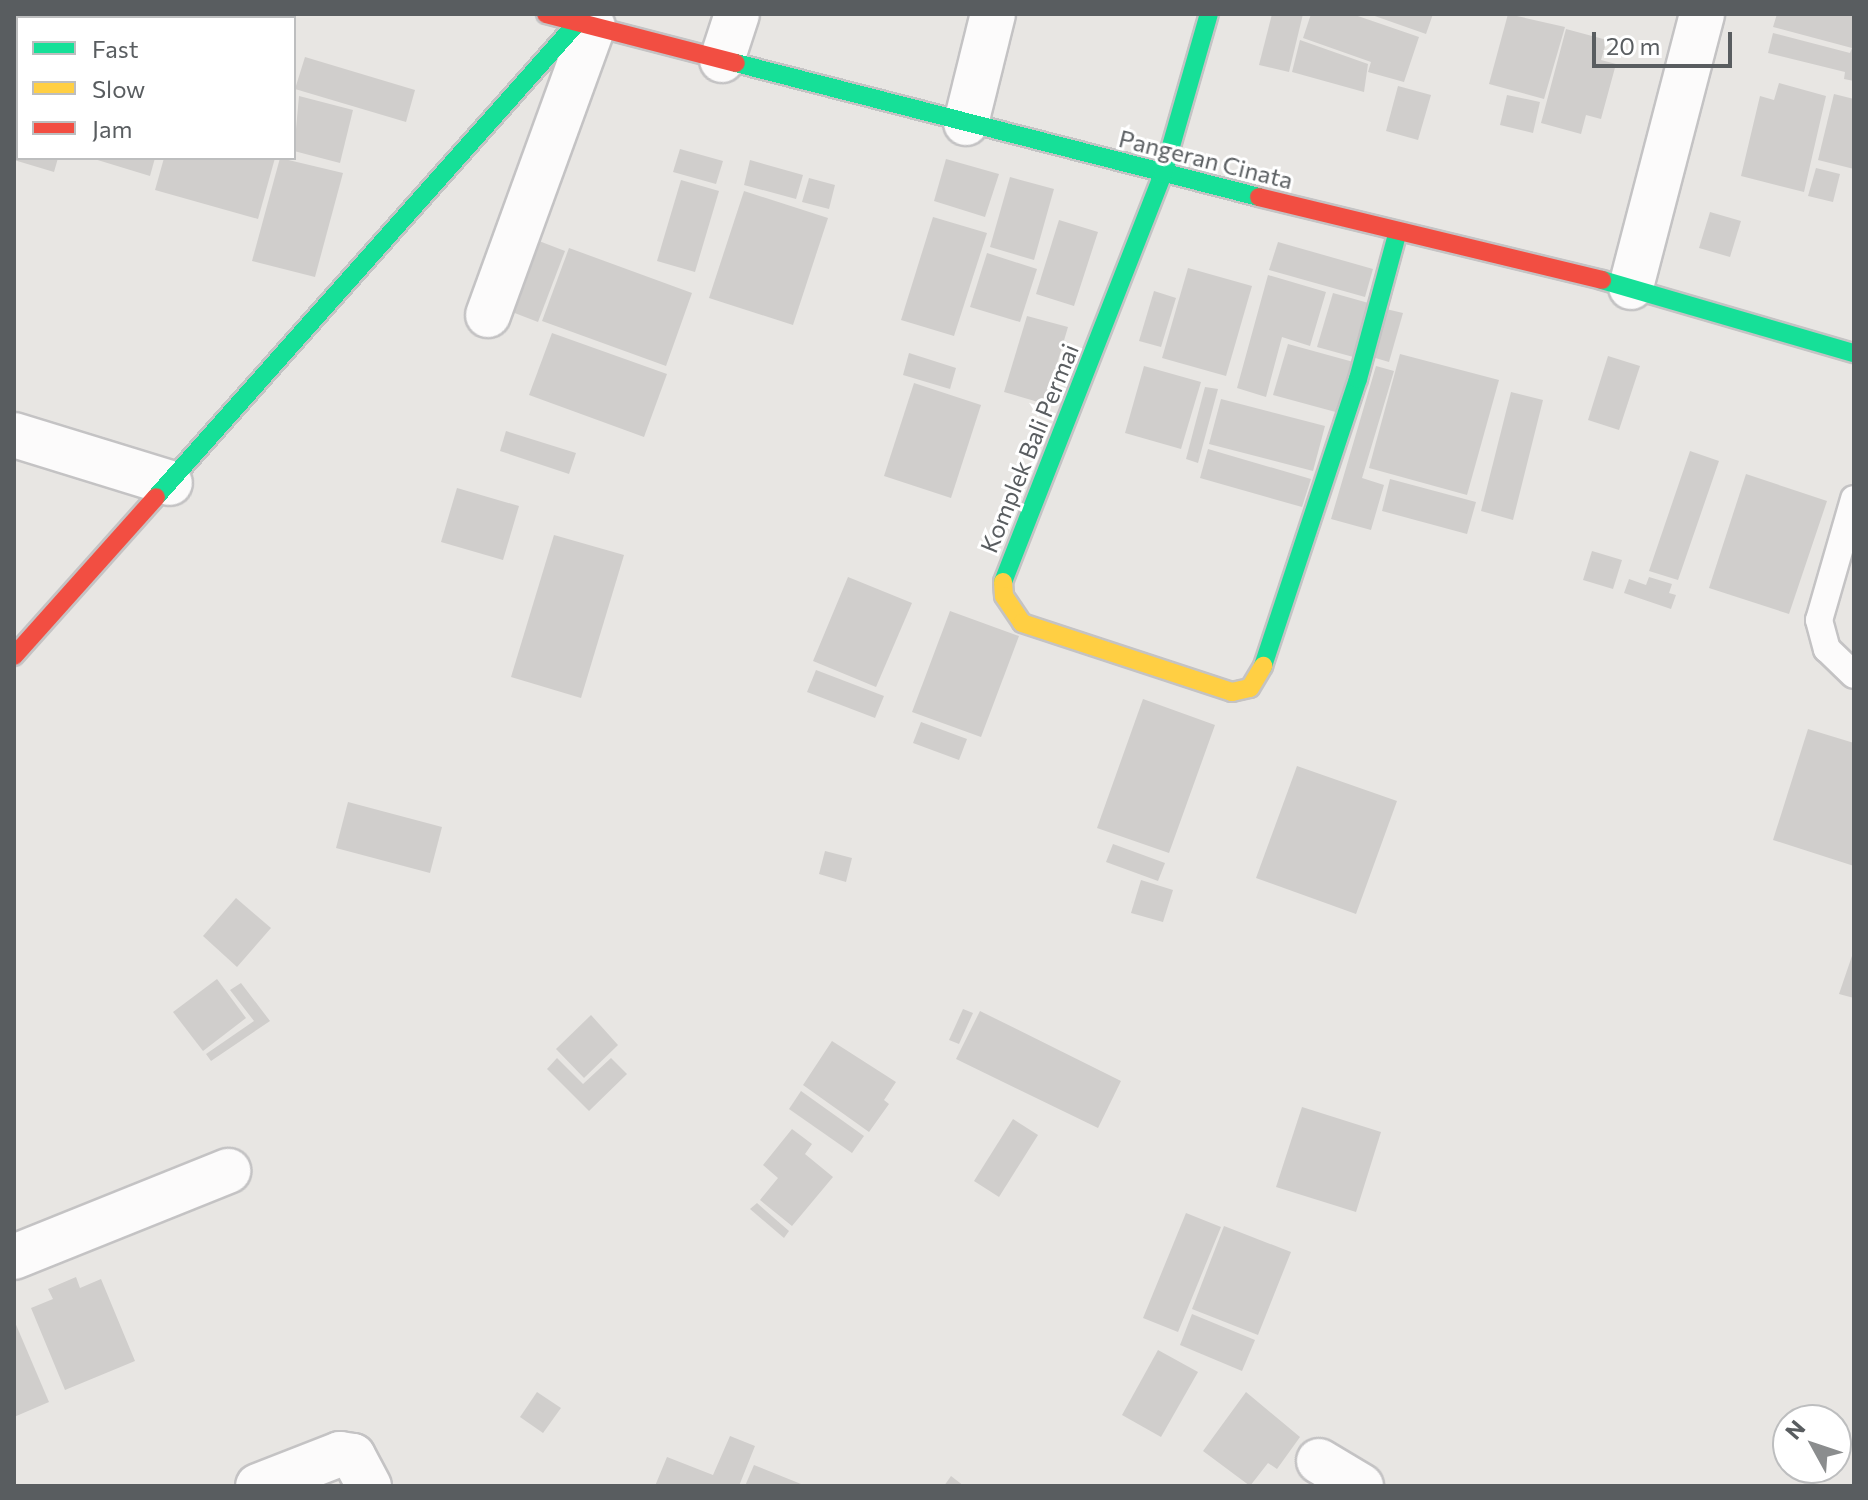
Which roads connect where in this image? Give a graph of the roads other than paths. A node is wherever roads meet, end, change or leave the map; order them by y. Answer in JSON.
{"nodes":[{"id":1,"x":546,"y":14,"type":"edge"},
{"id":2,"x":737,"y":14,"type":"edge"},
{"id":3,"x":993,"y":14,"type":"edge"},
{"id":4,"x":1209,"y":14,"type":"edge"},
{"id":5,"x":1702,"y":14,"type":"edge"},
{"id":6,"x":589,"y":21,"type":"edge"},
{"id":7,"x":722,"y":60,"type":"junction"},
{"id":8,"x":966,"y":123,"type":"junction"},
{"id":9,"x":1163,"y":174,"type":"junction"},
{"id":10,"x":1398,"y":231,"type":"junction"},
{"id":11,"x":1631,"y":287,"type":"junction"},
{"id":12,"x":488,"y":315,"type":"dead end"},
{"id":13,"x":1854,"y":353,"type":"edge"},
{"id":14,"x":14,"y":435,"type":"edge"},
{"id":15,"x":170,"y":483,"type":"junction"},
{"id":16,"x":1854,"y":499,"type":"edge"},
{"id":17,"x":14,"y":656,"type":"edge"},
{"id":18,"x":1854,"y":675,"type":"edge"},
{"id":19,"x":228,"y":1171,"type":"dead end"},
{"id":20,"x":14,"y":1257,"type":"edge"},
{"id":21,"x":1319,"y":1461,"type":"dead end"},
{"id":22,"x":258,"y":1486,"type":"edge"},
{"id":23,"x":369,"y":1486,"type":"edge"},
{"id":24,"x":1361,"y":1486,"type":"edge"}],
"edges":[{"from":1,"to":6,"type":"street","name":"Pangeran Cinata"},
{"from":2,"to":7,"type":"street"},
{"from":3,"to":8,"type":"street"},
{"from":4,"to":9,"type":"street","name":"Komplek Bali Permai"},
{"from":5,"to":11,"type":"street"},
{"from":6,"to":7,"type":"street","name":"Pangeran Cinata"},
{"from":6,"to":12,"type":"street"},
{"from":6,"to":15,"type":"street"},
{"from":7,"to":8,"type":"street","name":"Pangeran Cinata"},
{"from":8,"to":9,"type":"street","name":"Pangeran Cinata"},
{"from":9,"to":10,"type":"street","name":"Pangeran Cinata"},
{"from":9,"to":10,"type":"street","name":"Komplek Bali Permai"},
{"from":10,"to":11,"type":"street","name":"Pangeran Cinata"},
{"from":11,"to":13,"type":"street","name":"Pangeran Cinata"},
{"from":14,"to":15,"type":"street"},
{"from":15,"to":17,"type":"street"},
{"from":16,"to":18,"type":"lane"},
{"from":19,"to":20,"type":"street"},
{"from":21,"to":24,"type":"street"},
{"from":22,"to":23,"type":"street"}]}
